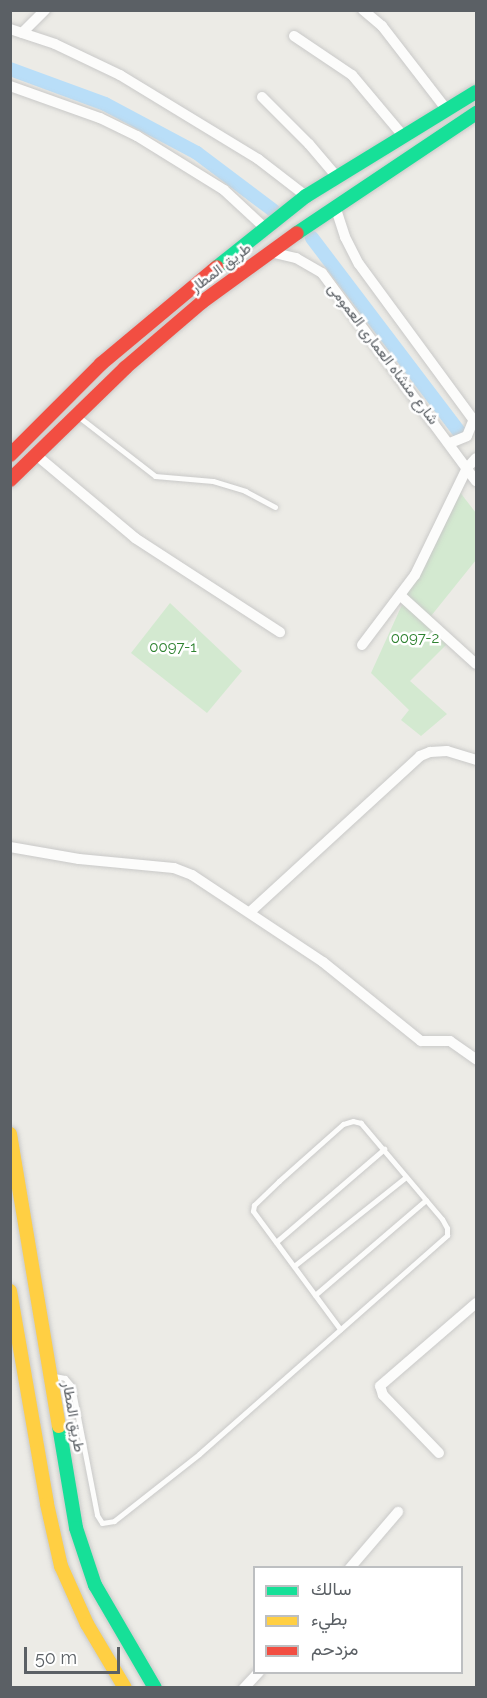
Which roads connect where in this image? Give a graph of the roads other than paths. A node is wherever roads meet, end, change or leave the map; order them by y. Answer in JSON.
{"nodes":[{"id":1,"x":45,"y":10,"type":"edge"},
{"id":2,"x":363,"y":10,"type":"edge"},
{"id":3,"x":10,"y":29,"type":"edge"},
{"id":4,"x":22,"y":33,"type":"junction"},
{"id":5,"x":294,"y":36,"type":"dead end"},
{"id":6,"x":10,"y":86,"type":"edge"},
{"id":7,"x":477,"y":92,"type":"edge"},
{"id":8,"x":262,"y":98,"type":"dead end"},
{"id":9,"x":447,"y":110,"type":"junction"},
{"id":10,"x":477,"y":113,"type":"edge"},
{"id":11,"x":404,"y":137,"type":"junction"},
{"id":12,"x":337,"y":177,"type":"junction"},
{"id":13,"x":306,"y":196,"type":"junction"},
{"id":14,"x":335,"y":206,"type":"junction"},
{"id":15,"x":265,"y":228,"type":"junction"},
{"id":16,"x":270,"y":251,"type":"junction"},
{"id":17,"x":75,"y":414,"type":"junction"},
{"id":18,"x":474,"y":417,"type":"edge"},
{"id":19,"x":450,"y":443,"type":"junction"},
{"id":20,"x":35,"y":454,"type":"junction"},
{"id":21,"x":10,"y":455,"type":"edge"},
{"id":22,"x":477,"y":458,"type":"edge"},
{"id":23,"x":467,"y":468,"type":"junction"},
{"id":24,"x":10,"y":480,"type":"edge"},
{"id":25,"x":477,"y":481,"type":"edge"},
{"id":26,"x":275,"y":507,"type":"dead end"},
{"id":27,"x":401,"y":596,"type":"junction"},
{"id":28,"x":280,"y":632,"type":"dead end"},
{"id":29,"x":362,"y":645,"type":"dead end"},
{"id":30,"x":477,"y":664,"type":"edge"},
{"id":31,"x":477,"y":760,"type":"edge"},
{"id":32,"x":10,"y":847,"type":"edge"},
{"id":33,"x":250,"y":912,"type":"junction"},
{"id":34,"x":477,"y":1059,"type":"edge"},
{"id":35,"x":10,"y":1134,"type":"edge"},
{"id":36,"x":384,"y":1149,"type":"junction"},
{"id":37,"x":406,"y":1176,"type":"junction"},
{"id":38,"x":426,"y":1200,"type":"junction"},
{"id":39,"x":276,"y":1242,"type":"junction"},
{"id":40,"x":294,"y":1266,"type":"junction"},
{"id":41,"x":10,"y":1291,"type":"edge"},
{"id":42,"x":315,"y":1295,"type":"junction"},
{"id":43,"x":477,"y":1304,"type":"edge"},
{"id":44,"x":339,"y":1329,"type":"junction"},
{"id":45,"x":49,"y":1376,"type":"junction"},
{"id":46,"x":439,"y":1453,"type":"dead end"},
{"id":47,"x":398,"y":1512,"type":"dead end"},
{"id":48,"x":352,"y":1566,"type":"edge"},
{"id":49,"x":257,"y":1674,"type":"edge"},
{"id":50,"x":125,"y":1688,"type":"edge"},
{"id":51,"x":155,"y":1688,"type":"edge"},
{"id":52,"x":244,"y":1688,"type":"edge"}],
"edges":[{"from":1,"to":4,"type":"street"},
{"from":2,"to":9,"type":"street"},
{"from":3,"to":4,"type":"street"},
{"from":4,"to":13,"type":"street"},
{"from":5,"to":11,"type":"street"},
{"from":6,"to":15,"type":"street"},
{"from":7,"to":9,"type":"main road","name":"طريق المطار"},
{"from":8,"to":12,"type":"street"},
{"from":9,"to":11,"type":"main road","name":"طريق المطار"},
{"from":10,"to":14,"type":"main road","name":"طريق المطار"},
{"from":11,"to":12,"type":"main road","name":"طريق المطار"},
{"from":12,"to":13,"type":"main road","name":"طريق المطار"},
{"from":13,"to":15,"type":"main road","name":"طريق المطار"},
{"from":14,"to":16,"type":"main road","name":"طريق المطار"},
{"from":14,"to":18,"type":"street"},
{"from":15,"to":21,"type":"main road","name":"طريق المطار"},
{"from":16,"to":17,"type":"main road","name":"طريق المطار"},
{"from":16,"to":19,"type":"street","name":"شارع منشاه العمارى العمومى"},
{"from":17,"to":20,"type":"main road","name":"طريق المطار"},
{"from":17,"to":26,"type":"lane"},
{"from":18,"to":19,"type":"street"},
{"from":19,"to":23,"type":"street","name":"شارع منشاه العمارى العمومى"},
{"from":20,"to":24,"type":"main road","name":"طريق المطار"},
{"from":20,"to":28,"type":"street"},
{"from":22,"to":23,"type":"street"},
{"from":23,"to":25,"type":"street","name":"شارع منشاه العمارى العمومى"},
{"from":23,"to":27,"type":"street"},
{"from":27,"to":29,"type":"street"},
{"from":27,"to":30,"type":"street"},
{"from":31,"to":33,"type":"street"},
{"from":32,"to":33,"type":"street"},
{"from":33,"to":34,"type":"street"},
{"from":35,"to":45,"type":"main road","name":"طريق المطار"},
{"from":36,"to":37,"type":"lane"},
{"from":36,"to":39,"type":"lane"},
{"from":36,"to":39,"type":"lane"},
{"from":37,"to":38,"type":"lane"},
{"from":37,"to":40,"type":"lane"},
{"from":38,"to":42,"type":"lane"},
{"from":38,"to":44,"type":"lane"},
{"from":39,"to":40,"type":"lane"},
{"from":40,"to":42,"type":"lane"},
{"from":41,"to":50,"type":"main road"},
{"from":42,"to":44,"type":"lane"},
{"from":43,"to":46,"type":"street"},
{"from":44,"to":45,"type":"lane"},
{"from":45,"to":51,"type":"main road","name":"طريق المطار"},
{"from":47,"to":48,"type":"street"},
{"from":49,"to":52,"type":"street"}]}
